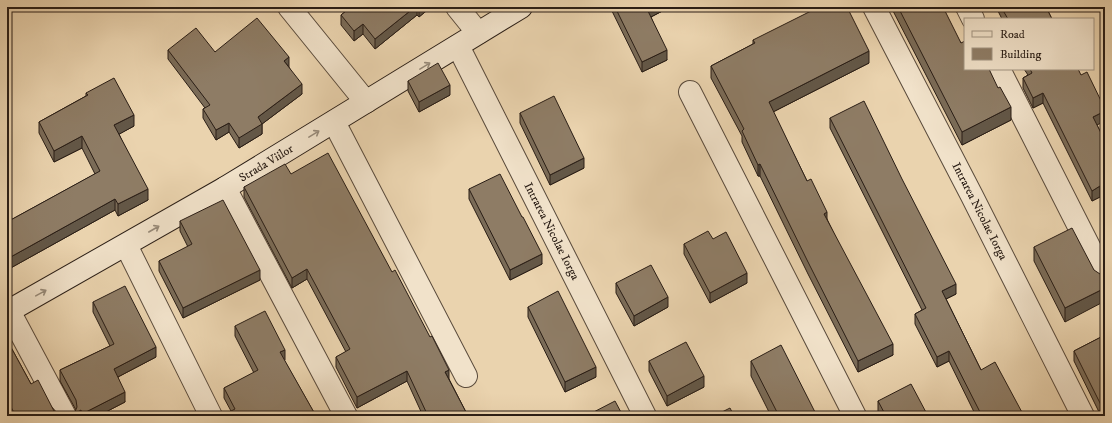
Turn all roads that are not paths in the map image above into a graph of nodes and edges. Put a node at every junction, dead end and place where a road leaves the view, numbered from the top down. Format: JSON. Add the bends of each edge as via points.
{"nodes":[{"id":1,"x":289,"y":7,"type":"edge"},
{"id":2,"x":457,"y":7,"type":"edge"},
{"id":3,"x":874,"y":7,"type":"edge"},
{"id":4,"x":967,"y":7,"type":"edge"},
{"id":5,"x":518,"y":8,"type":"edge"},
{"id":6,"x":972,"y":18,"type":"edge"},
{"id":7,"x":478,"y":33,"type":"junction"},
{"id":8,"x":458,"y":46,"type":"junction"},
{"id":9,"x":1000,"y":70,"type":"edge"},
{"id":10,"x":690,"y":92,"type":"dead end"},
{"id":11,"x":366,"y":102,"type":"junction"},
{"id":12,"x":334,"y":122,"type":"junction"},
{"id":13,"x":225,"y":188,"type":"junction"},
{"id":14,"x":126,"y":245,"type":"junction"},
{"id":15,"x":1105,"y":278,"type":"edge"},
{"id":16,"x":8,"y":311,"type":"edge"},
{"id":17,"x":466,"y":376,"type":"dead end"},
{"id":18,"x":65,"y":416,"type":"edge"},
{"id":19,"x":211,"y":416,"type":"edge"},
{"id":20,"x":346,"y":416,"type":"edge"},
{"id":21,"x":645,"y":416,"type":"edge"},
{"id":22,"x":855,"y":416,"type":"edge"},
{"id":23,"x":1083,"y":416,"type":"edge"}],
"edges":[{"from":1,"to":11,"type":"street"},
{"from":2,"to":7,"type":"street"},
{"from":3,"to":23,"type":"street","name":"Intrarea Nicolae Iorga"},
{"from":4,"to":6,"type":"street"},
{"from":5,"to":7,"type":"street","name":"Strada Viilor"},
{"from":7,"to":8,"type":"street","name":"Strada Viilor"},
{"from":11,"to":8,"type":"street","name":"Strada Viilor","one_way":true},
{"from":8,"to":21,"type":"street","name":"Intrarea Nicolae Iorga"},
{"from":9,"to":15,"type":"street"},
{"from":10,"to":22,"type":"street"},
{"from":11,"to":12,"type":"street","name":"Strada Viilor"},
{"from":13,"to":12,"type":"street","name":"Strada Viilor","one_way":true},
{"from":12,"to":17,"type":"street"},
{"from":14,"to":13,"type":"street","name":"Strada Viilor","one_way":true},
{"from":13,"to":20,"type":"street"},
{"from":16,"to":14,"type":"street","name":"Strada Viilor","one_way":true},
{"from":14,"to":19,"type":"street"},
{"from":16,"to":18,"type":"street"}]}
